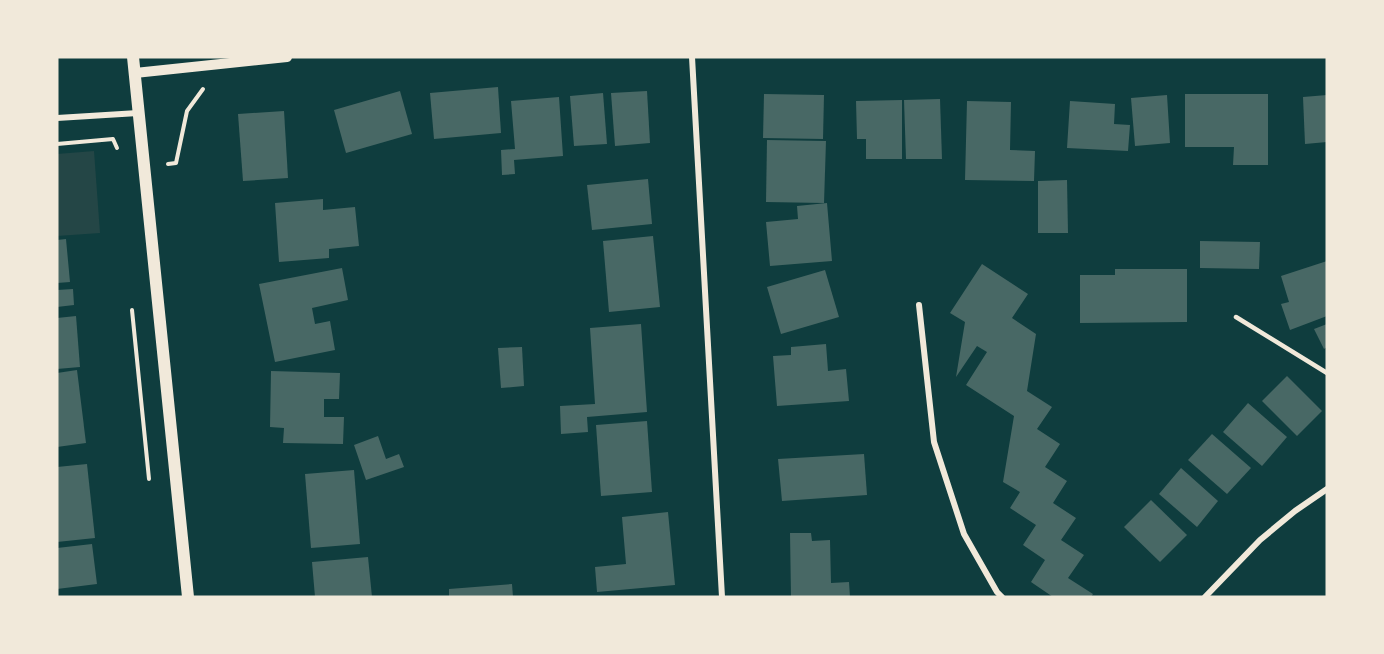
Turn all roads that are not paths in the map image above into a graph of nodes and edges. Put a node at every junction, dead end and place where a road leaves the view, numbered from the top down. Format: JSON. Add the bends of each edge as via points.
{"nodes":[{"id":1,"x":133,"y":57,"type":"edge"},
{"id":2,"x":287,"y":57,"type":"edge"},
{"id":3,"x":692,"y":57,"type":"edge"},
{"id":4,"x":135,"y":73,"type":"junction"},
{"id":5,"x":139,"y":113,"type":"junction"},
{"id":6,"x":57,"y":118,"type":"edge"},
{"id":7,"x":919,"y":304,"type":"dead end"},
{"id":8,"x":1236,"y":317,"type":"dead end"},
{"id":9,"x":1327,"y":374,"type":"edge"},
{"id":10,"x":1327,"y":489,"type":"edge"},
{"id":11,"x":188,"y":597,"type":"edge"},
{"id":12,"x":722,"y":597,"type":"edge"},
{"id":13,"x":1002,"y":597,"type":"edge"},
{"id":14,"x":1205,"y":597,"type":"edge"}],
"edges":[{"from":1,"to":4,"type":"main road"},
{"from":2,"to":4,"type":"street"},
{"from":3,"to":12,"type":"street"},
{"from":4,"to":5,"type":"main road"},
{"from":5,"to":6,"type":"street"},
{"from":5,"to":11,"type":"main road"},
{"from":7,"to":13,"type":"street","via":[[933,442],[964,534]]},
{"from":8,"to":9,"type":"lane"},
{"from":10,"to":14,"type":"street","via":[[1260,540]]}]}
